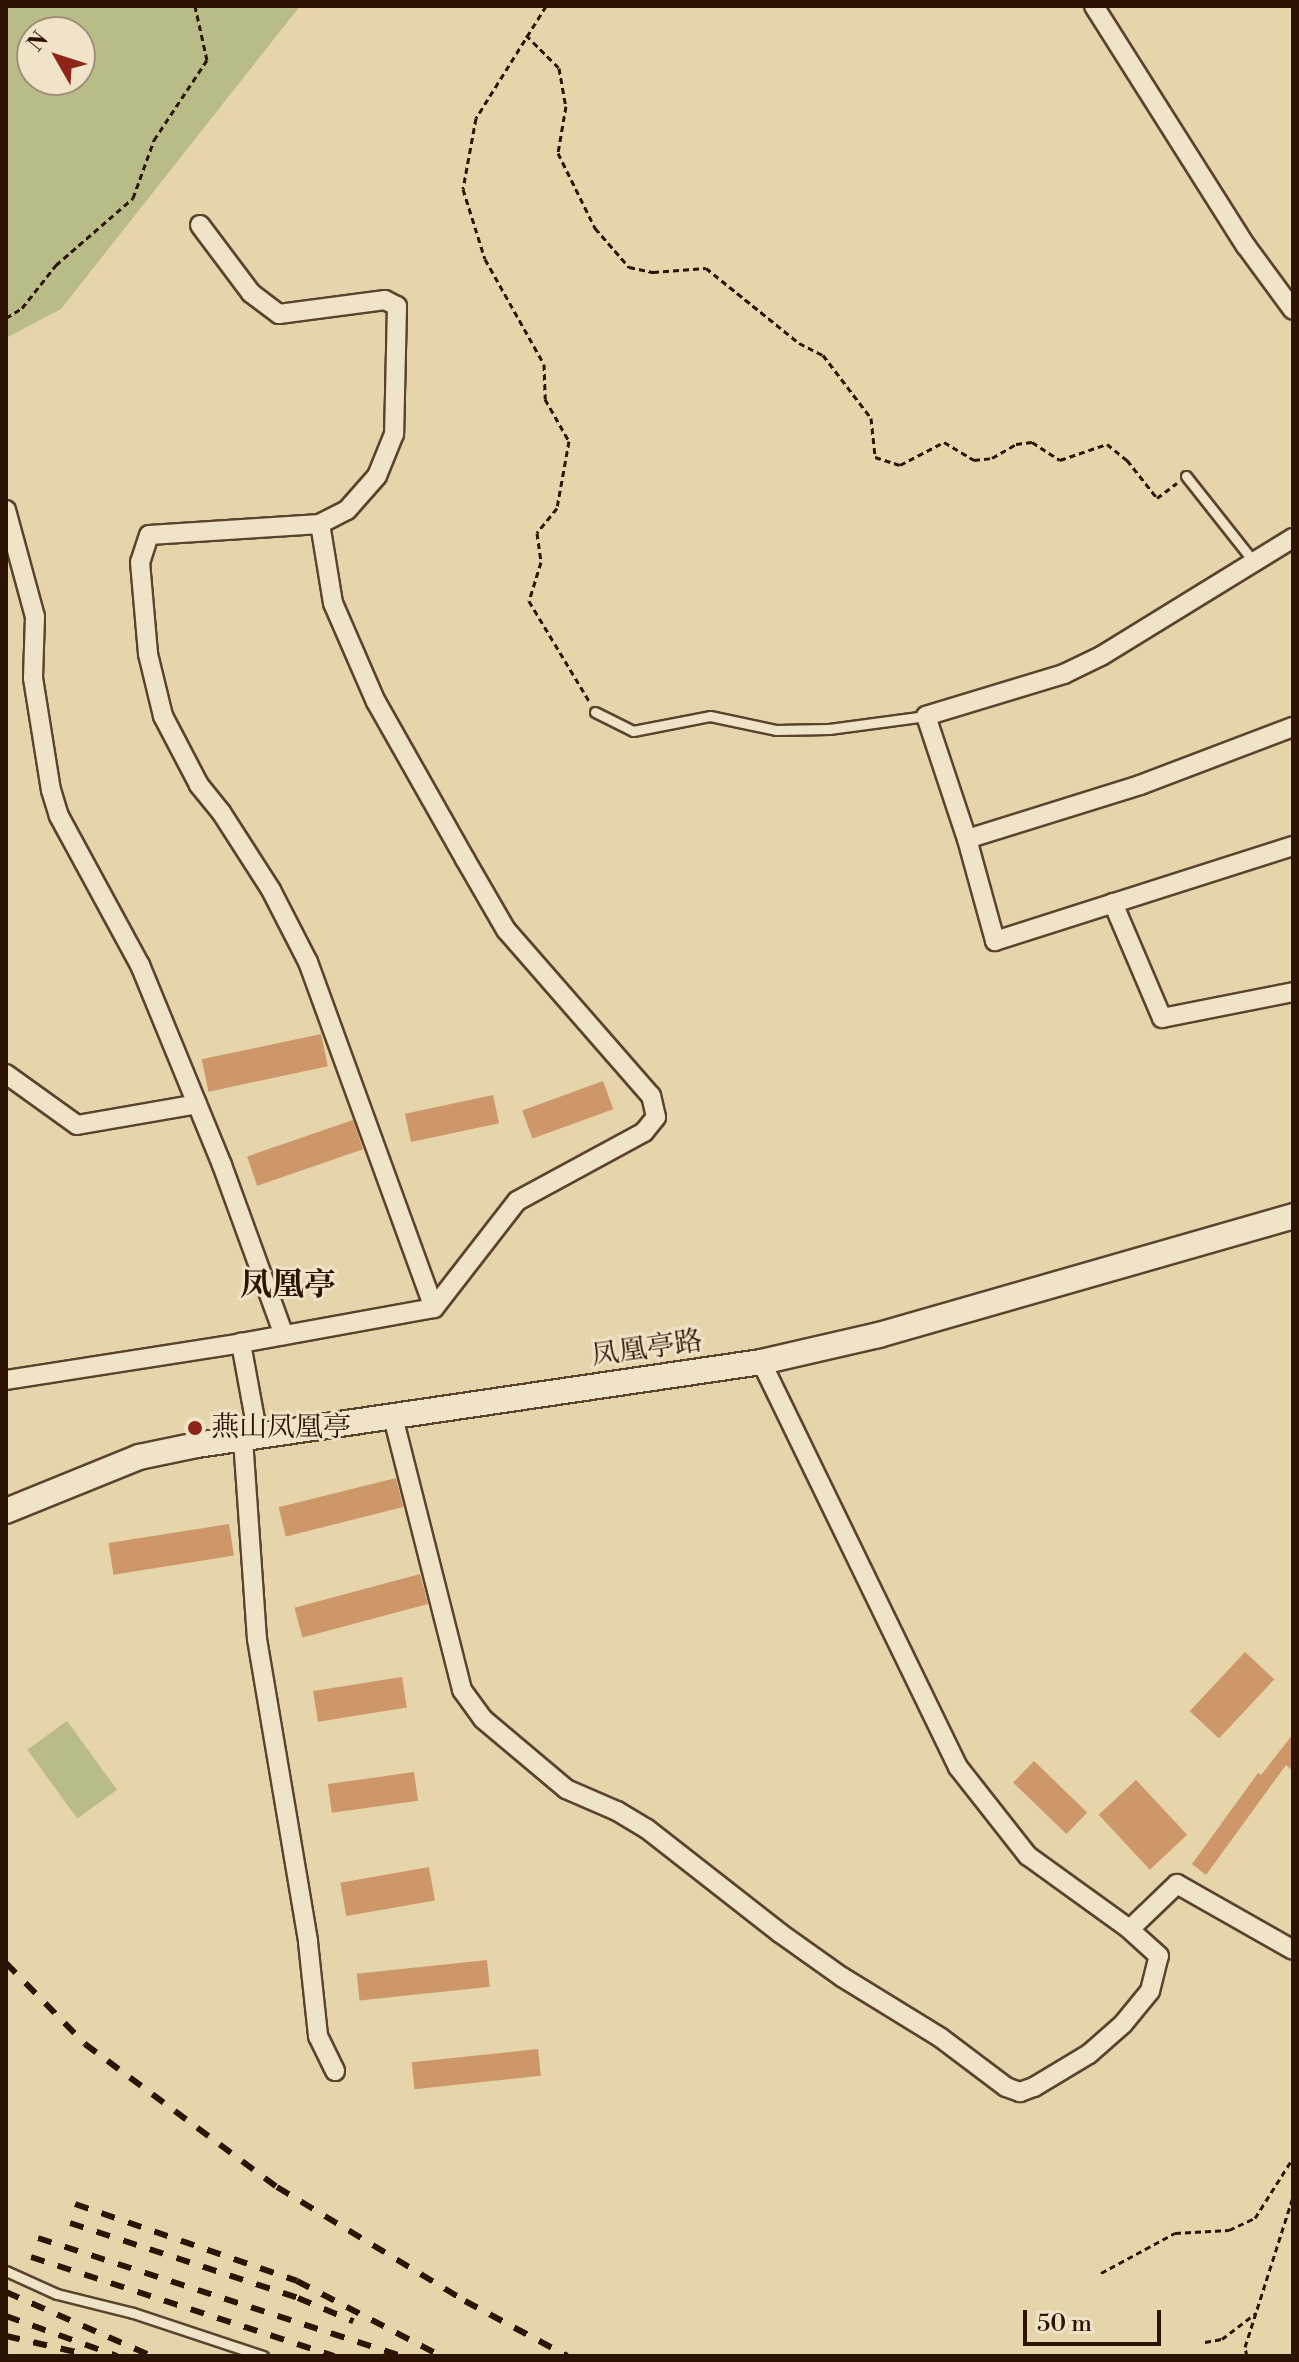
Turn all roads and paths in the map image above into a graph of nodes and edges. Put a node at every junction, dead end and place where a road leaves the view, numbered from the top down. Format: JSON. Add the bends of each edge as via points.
{"nodes":[{"id":1,"x":195,"y":6,"type":"edge"},
{"id":2,"x":546,"y":6,"type":"edge"},
{"id":3,"x":1094,"y":6,"type":"edge"},
{"id":4,"x":526,"y":35,"type":"junction"},
{"id":5,"x":200,"y":225,"type":"dead end"},
{"id":6,"x":1293,"y":310,"type":"edge"},
{"id":7,"x":6,"y":318,"type":"edge"},
{"id":8,"x":1186,"y":476,"type":"joint"},
{"id":9,"x":6,"y":510,"type":"edge"},
{"id":10,"x":320,"y":524,"type":"junction"},
{"id":11,"x":1293,"y":538,"type":"edge"},
{"id":12,"x":1254,"y":562,"type":"junction"},
{"id":13,"x":595,"y":712,"type":"joint"},
{"id":14,"x":926,"y":716,"type":"junction"},
{"id":15,"x":1293,"y":727,"type":"edge"},
{"id":16,"x":967,"y":839,"type":"junction"},
{"id":17,"x":1293,"y":846,"type":"edge"},
{"id":18,"x":1113,"y":903,"type":"junction"},
{"id":19,"x":1293,"y":992,"type":"edge"},
{"id":20,"x":6,"y":1074,"type":"edge"},
{"id":21,"x":197,"y":1104,"type":"junction"},
{"id":22,"x":1293,"y":1216,"type":"edge"},
{"id":23,"x":434,"y":1308,"type":"junction"},
{"id":24,"x":284,"y":1335,"type":"junction"},
{"id":25,"x":241,"y":1343,"type":"junction"},
{"id":26,"x":761,"y":1362,"type":"junction"},
{"id":27,"x":6,"y":1380,"type":"edge"},
{"id":28,"x":393,"y":1417,"type":"junction"},
{"id":29,"x":251,"y":1438,"type":"junction"},
{"id":30,"x":6,"y":1511,"type":"edge"},
{"id":31,"x":1130,"y":1929,"type":"junction"},
{"id":32,"x":1293,"y":1950,"type":"edge"},
{"id":33,"x":335,"y":2071,"type":"dead end"},
{"id":34,"x":1293,"y":2158,"type":"edge"},
{"id":35,"x":1293,"y":2197,"type":"edge"},
{"id":36,"x":6,"y":2271,"type":"edge"},
{"id":37,"x":1101,"y":2273,"type":"dead end"},
{"id":38,"x":1256,"y":2313,"type":"junction"},
{"id":39,"x":1205,"y":2342,"type":"dead end"},
{"id":40,"x":263,"y":2356,"type":"edge"},
{"id":41,"x":1247,"y":2356,"type":"edge"}],
"edges":[{"from":1,"to":7,"type":"path","via":[[207,60],[154,140],[133,198],[56,265],[22,308]]},
{"from":2,"to":4,"type":"path"},
{"from":3,"to":6,"type":"street","via":[[1246,246]]},
{"from":4,"to":8,"type":"path","via":[[559,68],[566,106],[558,153],[595,228],[629,267],[653,272],[706,268],[799,343],[823,355],[871,418],[875,457],[900,465],[944,442],[974,460],[1032,442],[1060,460],[1107,444],[1157,498]]},
{"from":4,"to":13,"type":"path","via":[[476,118],[463,189],[485,259],[544,364],[545,399],[569,441],[557,508],[537,533],[541,562],[529,601]]},
{"from":5,"to":10,"type":"street","via":[[251,293],[279,314],[385,300],[397,306],[389,455],[347,510]]},
{"from":8,"to":12,"type":"lane"},
{"from":9,"to":21,"type":"street","via":[[35,617],[33,678],[59,816],[140,965]]},
{"from":10,"to":23,"type":"street","via":[[333,603],[376,702],[457,846],[506,930],[651,1096],[656,1117],[644,1132],[517,1201]]},
{"from":10,"to":23,"type":"street","via":[[149,535],[140,562],[148,654],[163,716],[199,785],[271,890],[308,962]]},
{"from":11,"to":12,"type":"street"},
{"from":12,"to":14,"type":"street","via":[[1064,674]]},
{"from":13,"to":14,"type":"lane","via":[[633,731],[710,716],[776,730]]},
{"from":14,"to":16,"type":"street"},
{"from":15,"to":16,"type":"street","via":[[1140,785]]},
{"from":16,"to":18,"type":"street","via":[[995,941]]},
{"from":17,"to":18,"type":"street"},
{"from":18,"to":19,"type":"street","via":[[1162,1018]]},
{"from":20,"to":21,"type":"street","via":[[77,1125]]},
{"from":21,"to":24,"type":"street"},
{"from":22,"to":26,"type":"street","name":"凤凰亭路","via":[[879,1335]]},
{"from":23,"to":24,"type":"street"},
{"from":24,"to":25,"type":"street"},
{"from":25,"to":27,"type":"street"},
{"from":25,"to":29,"type":"street"},
{"from":26,"to":28,"type":"street","name":"凤凰亭路"},
{"from":26,"to":31,"type":"street","via":[[958,1767],[1028,1856]]},
{"from":28,"to":29,"type":"street","name":"凤凰亭路"},
{"from":28,"to":31,"type":"street","via":[[462,1690],[516,1751],[566,1789],[647,1829],[842,1977],[1020,2092],[1089,2054],[1150,1991],[1159,1956]]},
{"from":29,"to":30,"type":"street","name":"凤凰亭路","via":[[139,1457]]},
{"from":29,"to":33,"type":"street","via":[[257,1639],[308,1942],[318,2036]]},
{"from":31,"to":32,"type":"street","via":[[1177,1884]]},
{"from":34,"to":37,"type":"path","via":[[1255,2218],[1229,2230],[1175,2233]]},
{"from":35,"to":38,"type":"path"},
{"from":36,"to":40,"type":"lane","via":[[57,2294]]},
{"from":38,"to":39,"type":"path","via":[[1222,2339]]},
{"from":38,"to":41,"type":"path"}]}
